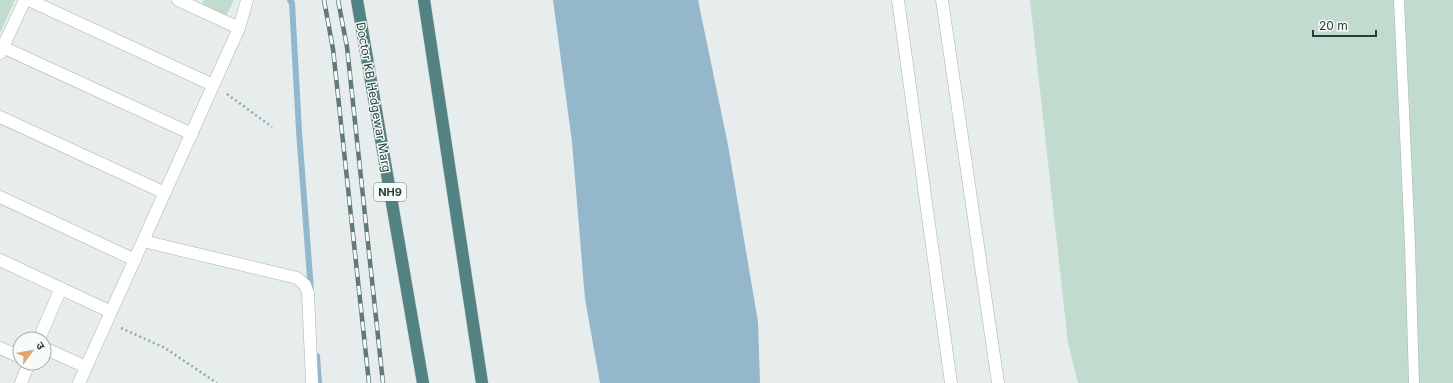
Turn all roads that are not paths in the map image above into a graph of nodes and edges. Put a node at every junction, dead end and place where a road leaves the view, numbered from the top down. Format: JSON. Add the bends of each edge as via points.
{"nodes":[{"id":1,"x":25,"y":0,"type":"edge"},
{"id":2,"x":29,"y":0,"type":"edge"},
{"id":3,"x":178,"y":0,"type":"edge"},
{"id":4,"x":247,"y":0,"type":"edge"},
{"id":5,"x":357,"y":0,"type":"edge"},
{"id":6,"x":424,"y":0,"type":"edge"},
{"id":7,"x":898,"y":0,"type":"edge"},
{"id":8,"x":942,"y":0,"type":"edge"},
{"id":9,"x":1399,"y":0,"type":"edge"},
{"id":10,"x":239,"y":28,"type":"junction"},
{"id":11,"x":1,"y":49,"type":"edge"},
{"id":12,"x":213,"y":85,"type":"junction"},
{"id":13,"x":0,"y":117,"type":"edge"},
{"id":14,"x":192,"y":134,"type":"junction"},
{"id":15,"x":165,"y":193,"type":"junction"},
{"id":16,"x":0,"y":197,"type":"edge"},
{"id":17,"x":143,"y":241,"type":"junction"},
{"id":18,"x":0,"y":260,"type":"edge"},
{"id":19,"x":135,"y":260,"type":"junction"},
{"id":20,"x":61,"y":288,"type":"junction"},
{"id":21,"x":109,"y":317,"type":"junction"},
{"id":22,"x":42,"y":331,"type":"edge"},
{"id":23,"x":0,"y":348,"type":"edge"},
{"id":24,"x":52,"y":352,"type":"edge"},
{"id":25,"x":12,"y":353,"type":"edge"},
{"id":26,"x":86,"y":367,"type":"junction"},
{"id":27,"x":26,"y":371,"type":"edge"},
{"id":28,"x":21,"y":383,"type":"edge"},
{"id":29,"x":79,"y":383,"type":"edge"},
{"id":30,"x":312,"y":383,"type":"edge"},
{"id":31,"x":423,"y":383,"type":"edge"},
{"id":32,"x":482,"y":383,"type":"edge"},
{"id":33,"x":951,"y":383,"type":"edge"},
{"id":34,"x":998,"y":383,"type":"edge"},
{"id":35,"x":1414,"y":383,"type":"edge"}],
"edges":[{"from":1,"to":11,"type":"street"},
{"from":2,"to":12,"type":"street"},
{"from":3,"to":10,"type":"street"},
{"from":4,"to":10,"type":"street"},
{"from":5,"to":31,"type":"highway","name":"Doctor KB Hedgewar Marg","number":"NH9"},
{"from":6,"to":32,"type":"highway"},
{"from":7,"to":33,"type":"street"},
{"from":8,"to":34,"type":"street"},
{"from":9,"to":35,"type":"lane"},
{"from":10,"to":12,"type":"street"},
{"from":11,"to":14,"type":"street"},
{"from":12,"to":14,"type":"street"},
{"from":13,"to":15,"type":"street"},
{"from":14,"to":15,"type":"street"},
{"from":15,"to":17,"type":"street"},
{"from":16,"to":19,"type":"street"},
{"from":17,"to":19,"type":"street"},
{"from":17,"to":30,"type":"street","via":[[297,278],[308,293]]},
{"from":18,"to":20,"type":"street"},
{"from":19,"to":21,"type":"street"},
{"from":20,"to":21,"type":"street"},
{"from":20,"to":22,"type":"street"},
{"from":21,"to":26,"type":"street"},
{"from":23,"to":25,"type":"street"},
{"from":24,"to":26,"type":"street"},
{"from":26,"to":29,"type":"street"},
{"from":27,"to":28,"type":"street"}]}
